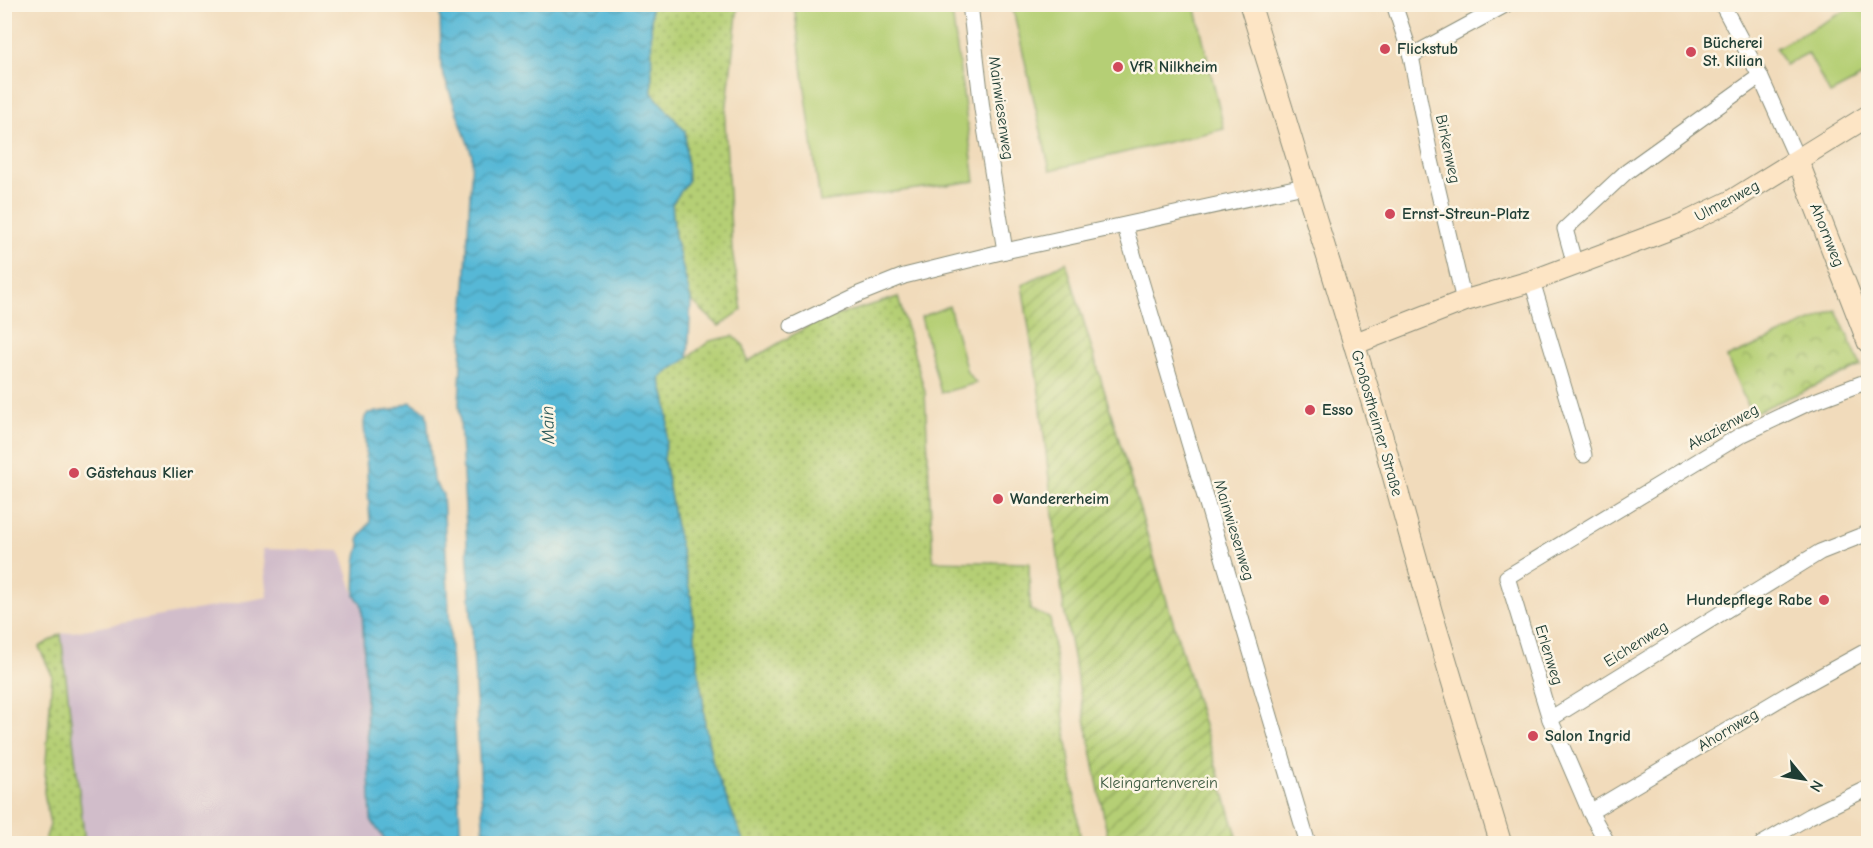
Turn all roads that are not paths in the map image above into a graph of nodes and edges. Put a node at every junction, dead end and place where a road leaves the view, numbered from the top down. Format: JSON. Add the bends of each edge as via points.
{"nodes":[{"id":1,"x":970,"y":4,"type":"edge"},
{"id":2,"x":1250,"y":4,"type":"edge"},
{"id":3,"x":1394,"y":4,"type":"edge"},
{"id":4,"x":1507,"y":4,"type":"edge"},
{"id":5,"x":1722,"y":4,"type":"edge"},
{"id":6,"x":1411,"y":56,"type":"junction"},
{"id":7,"x":1760,"y":76,"type":"junction"},
{"id":8,"x":1869,"y":116,"type":"edge"},
{"id":9,"x":1798,"y":161,"type":"junction"},
{"id":10,"x":1304,"y":186,"type":"junction"},
{"id":11,"x":1125,"y":227,"type":"junction"},
{"id":12,"x":1005,"y":251,"type":"junction"},
{"id":13,"x":1575,"y":265,"type":"junction"},
{"id":14,"x":1532,"y":281,"type":"junction"},
{"id":15,"x":1464,"y":301,"type":"junction"},
{"id":16,"x":792,"y":326,"type":"dead end"},
{"id":17,"x":1869,"y":342,"type":"edge"},
{"id":18,"x":1354,"y":344,"type":"junction"},
{"id":19,"x":1869,"y":381,"type":"edge"},
{"id":20,"x":1584,"y":455,"type":"dead end"},
{"id":21,"x":1603,"y":518,"type":"joint"},
{"id":22,"x":1869,"y":533,"type":"edge"},
{"id":23,"x":1869,"y":650,"type":"edge"},
{"id":24,"x":1550,"y":719,"type":"junction"},
{"id":25,"x":1869,"y":788,"type":"edge"},
{"id":26,"x":1590,"y":812,"type":"junction"},
{"id":27,"x":1308,"y":843,"type":"edge"},
{"id":28,"x":1501,"y":843,"type":"edge"},
{"id":29,"x":1608,"y":843,"type":"edge"},
{"id":30,"x":1762,"y":843,"type":"edge"}],
"edges":[{"from":1,"to":12,"type":"street","name":"Mainwiesenweg"},
{"from":2,"to":10,"type":"main road","name":"Großostheimer Straße"},
{"from":3,"to":6,"type":"street","name":"Birkenweg"},
{"from":4,"to":6,"type":"street"},
{"from":5,"to":7,"type":"street"},
{"from":6,"to":15,"type":"street","name":"Birkenweg"},
{"from":7,"to":9,"type":"street"},
{"from":7,"to":13,"type":"street","via":[[1625,173],[1565,229]]},
{"from":8,"to":9,"type":"main road","name":"Ulmenweg"},
{"from":9,"to":13,"type":"main road","name":"Ulmenweg","via":[[1681,225]]},
{"from":9,"to":17,"type":"main road","name":"Ahornweg"},
{"from":10,"to":11,"type":"street"},
{"from":10,"to":18,"type":"main road","name":"Großostheimer Straße"},
{"from":11,"to":12,"type":"street"},
{"from":11,"to":27,"type":"street","name":"Mainwiesenweg"},
{"from":12,"to":16,"type":"street","via":[[904,276]]},
{"from":13,"to":14,"type":"main road","name":"Ulmenweg"},
{"from":14,"to":15,"type":"main road","name":"Ulmenweg"},
{"from":14,"to":20,"type":"street"},
{"from":15,"to":18,"type":"main road","name":"Ulmenweg"},
{"from":18,"to":28,"type":"main road","name":"Großostheimer Straße"},
{"from":19,"to":21,"type":"street","name":"Akazienweg","via":[[1804,405],[1741,435]]},
{"from":21,"to":24,"type":"street","name":"Erlenweg","via":[[1507,577]]},
{"from":22,"to":24,"type":"street","name":"Eichenweg","via":[[1820,552]]},
{"from":23,"to":26,"type":"street","name":"Ahornweg"},
{"from":24,"to":26,"type":"street","name":"Erlenweg"},
{"from":25,"to":30,"type":"street"},
{"from":26,"to":29,"type":"street","name":"Erlenweg"}]}
